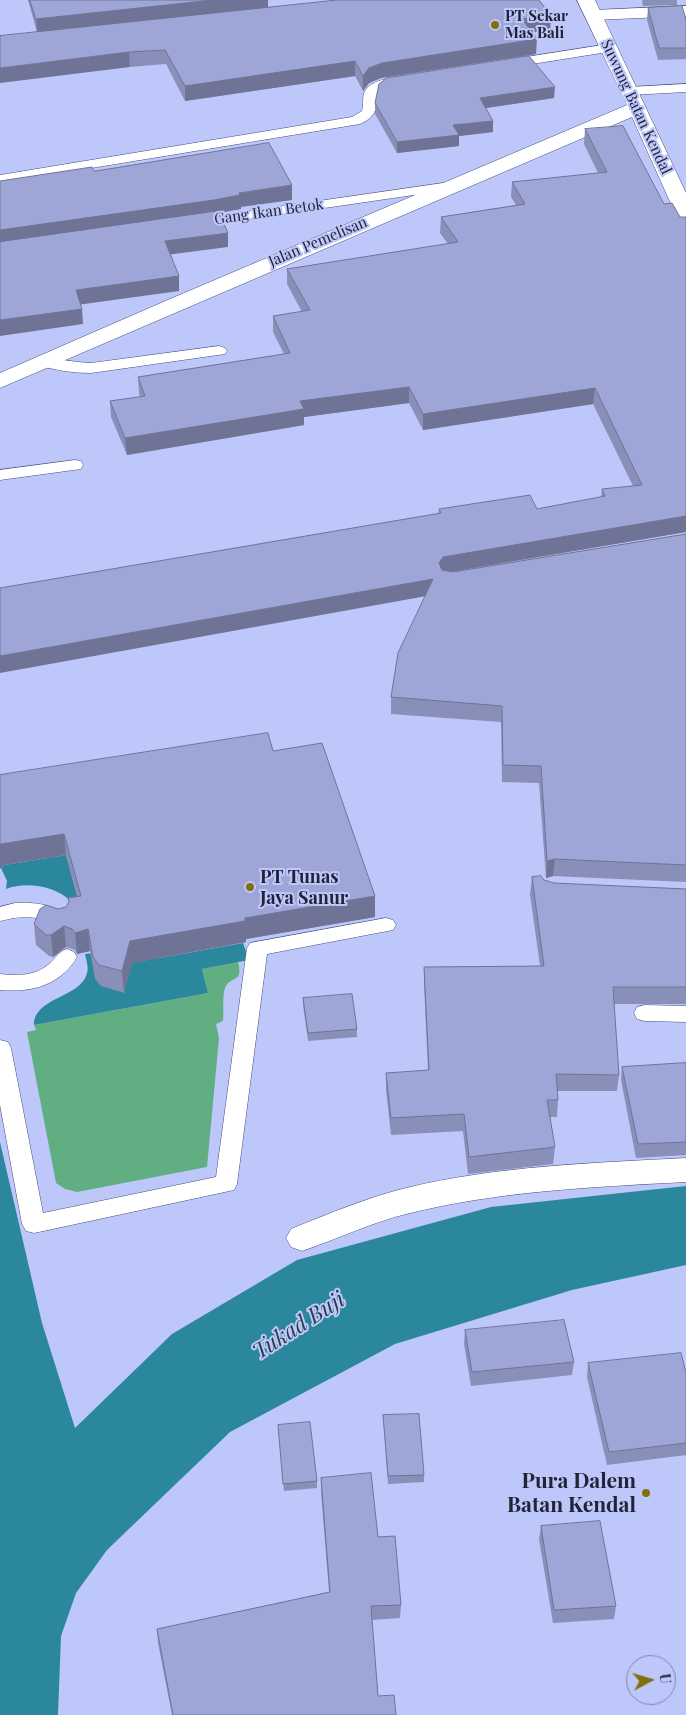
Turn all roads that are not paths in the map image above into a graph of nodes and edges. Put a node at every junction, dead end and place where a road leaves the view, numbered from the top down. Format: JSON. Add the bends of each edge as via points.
{"nodes":[{"id":1,"x":590,"y":7,"type":"edge"},
{"id":2,"x":686,"y":11,"type":"edge"},
{"id":3,"x":609,"y":48,"type":"junction"},
{"id":4,"x":489,"y":67,"type":"edge"},
{"id":5,"x":421,"y":78,"type":"edge"},
{"id":6,"x":686,"y":88,"type":"edge"},
{"id":7,"x":634,"y":99,"type":"junction"},
{"id":8,"x":0,"y":179,"type":"edge"},
{"id":9,"x":450,"y":186,"type":"junction"},
{"id":10,"x":686,"y":215,"type":"edge"},
{"id":11,"x":176,"y":225,"type":"edge"},
{"id":12,"x":219,"y":351,"type":"dead end"},
{"id":13,"x":43,"y":362,"type":"junction"},
{"id":14,"x":0,"y":382,"type":"edge"},
{"id":15,"x":75,"y":466,"type":"dead end"},
{"id":16,"x":0,"y":475,"type":"edge"},
{"id":17,"x":0,"y":914,"type":"edge"},
{"id":18,"x":60,"y":922,"type":"edge"},
{"id":19,"x":386,"y":925,"type":"dead end"},
{"id":20,"x":67,"y":957,"type":"edge"},
{"id":21,"x":0,"y":982,"type":"edge"},
{"id":22,"x":645,"y":1013,"type":"dead end"},
{"id":23,"x":686,"y":1014,"type":"edge"},
{"id":24,"x":0,"y":1048,"type":"edge"},
{"id":25,"x":686,"y":1170,"type":"edge"},
{"id":26,"x":302,"y":1238,"type":"dead end"}],
"edges":[{"from":1,"to":2,"type":"street"},
{"from":1,"to":3,"type":"street","name":"Suwung Batan Kendal"},
{"from":3,"to":4,"type":"lane"},
{"from":3,"to":7,"type":"street","name":"Suwung Batan Kendal"},
{"from":5,"to":8,"type":"lane","via":[[374,88],[370,93],[371,110],[367,117],[355,121]]},
{"from":6,"to":7,"type":"lane"},
{"from":7,"to":9,"type":"street","name":"Jalan Pemelisan"},
{"from":7,"to":10,"type":"street","name":"Suwung Batan Kendal"},
{"from":9,"to":11,"type":"lane","name":"Gang Ikan Betok"},
{"from":9,"to":13,"type":"street","name":"Jalan Pemelisan"},
{"from":12,"to":13,"type":"lane","via":[[91,368]]},
{"from":13,"to":14,"type":"street","name":"Jalan Pemelisan"},
{"from":15,"to":16,"type":"lane"},
{"from":17,"to":18,"type":"lane","via":[[27,910],[43,912]]},
{"from":19,"to":24,"type":"lane","via":[[257,948],[226,1184],[34,1224]]},
{"from":20,"to":21,"type":"lane","via":[[50,974],[34,981]]},
{"from":22,"to":23,"type":"lane"},
{"from":25,"to":26,"type":"street","via":[[573,1176],[471,1188],[366,1213]]}]}
